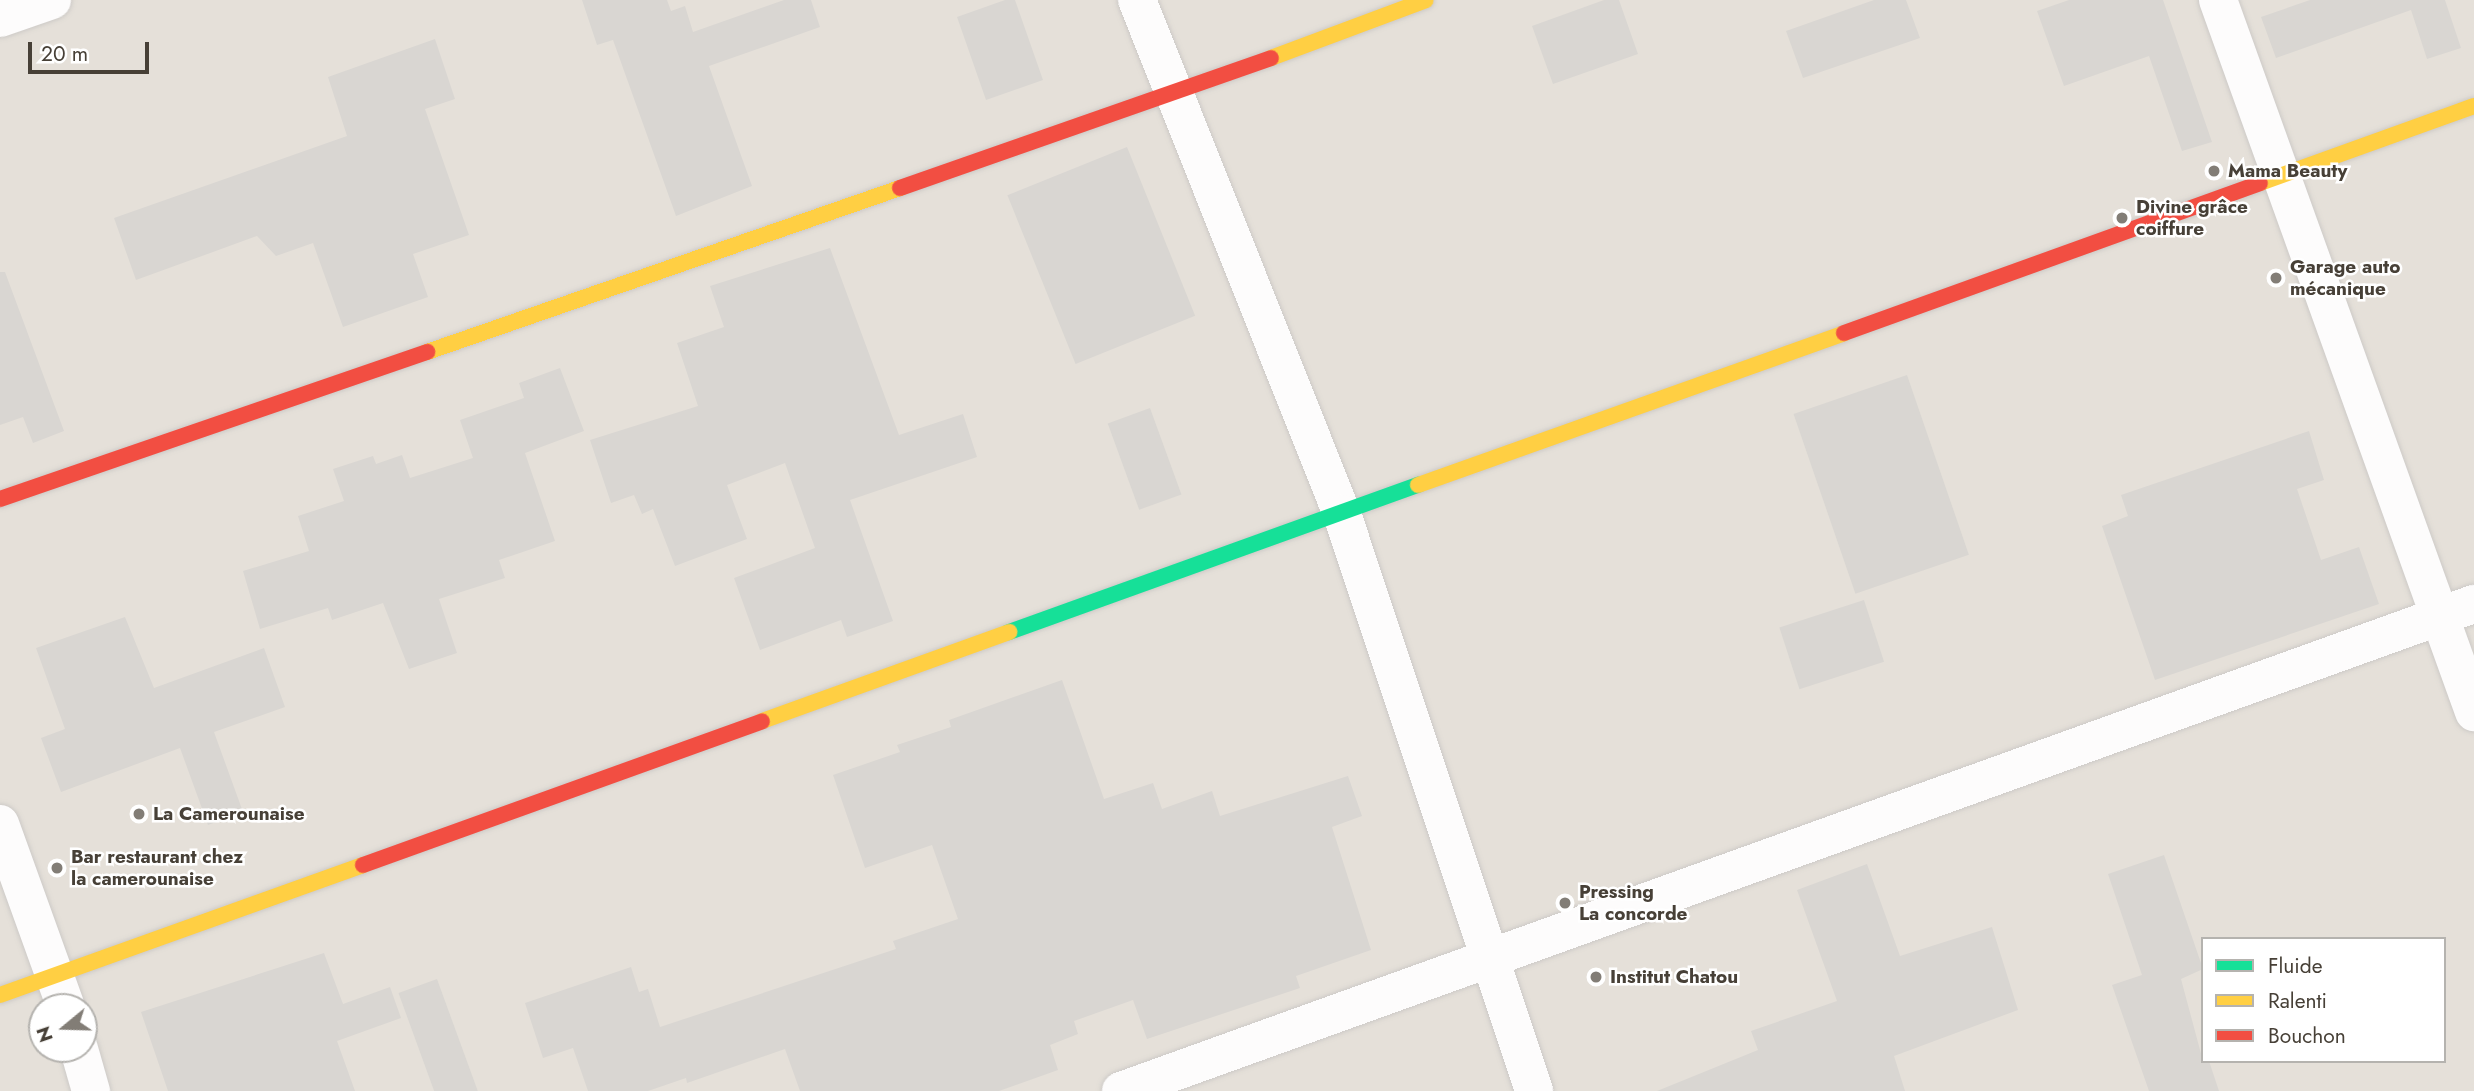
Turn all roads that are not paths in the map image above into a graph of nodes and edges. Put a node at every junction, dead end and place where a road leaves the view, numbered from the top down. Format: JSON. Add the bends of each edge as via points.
{"nodes":[{"id":1,"x":52,"y":0,"type":"edge"},
{"id":2,"x":1137,"y":0,"type":"edge"},
{"id":3,"x":1426,"y":0,"type":"edge"},
{"id":4,"x":2218,"y":0,"type":"edge"},
{"id":5,"x":0,"y":18,"type":"edge"},
{"id":6,"x":1170,"y":95,"type":"junction"},
{"id":7,"x":2474,"y":106,"type":"edge"},
{"id":8,"x":2281,"y":175,"type":"junction"},
{"id":9,"x":0,"y":499,"type":"edge"},
{"id":10,"x":1342,"y":513,"type":"junction"},
{"id":11,"x":2457,"y":610,"type":"edge"},
{"id":12,"x":2474,"y":712,"type":"edge"},
{"id":13,"x":0,"y":824,"type":"edge"},
{"id":14,"x":1485,"y":960,"type":"junction"},
{"id":15,"x":61,"y":991,"type":"edge"},
{"id":16,"x":0,"y":995,"type":"edge"},
{"id":17,"x":83,"y":1063,"type":"edge"},
{"id":18,"x":91,"y":1091,"type":"edge"},
{"id":19,"x":1121,"y":1091,"type":"edge"},
{"id":20,"x":1534,"y":1091,"type":"edge"}],
"edges":[{"from":1,"to":5,"type":"street"},
{"from":2,"to":6,"type":"street"},
{"from":3,"to":6,"type":"street"},
{"from":4,"to":8,"type":"street"},
{"from":6,"to":9,"type":"street"},
{"from":6,"to":10,"type":"street"},
{"from":7,"to":8,"type":"street"},
{"from":8,"to":10,"type":"street"},
{"from":8,"to":11,"type":"street"},
{"from":10,"to":14,"type":"street"},
{"from":10,"to":15,"type":"street"},
{"from":11,"to":12,"type":"street"},
{"from":11,"to":14,"type":"street"},
{"from":13,"to":15,"type":"street"},
{"from":14,"to":19,"type":"street"},
{"from":14,"to":20,"type":"street"},
{"from":15,"to":16,"type":"street"},
{"from":17,"to":18,"type":"street"}]}
